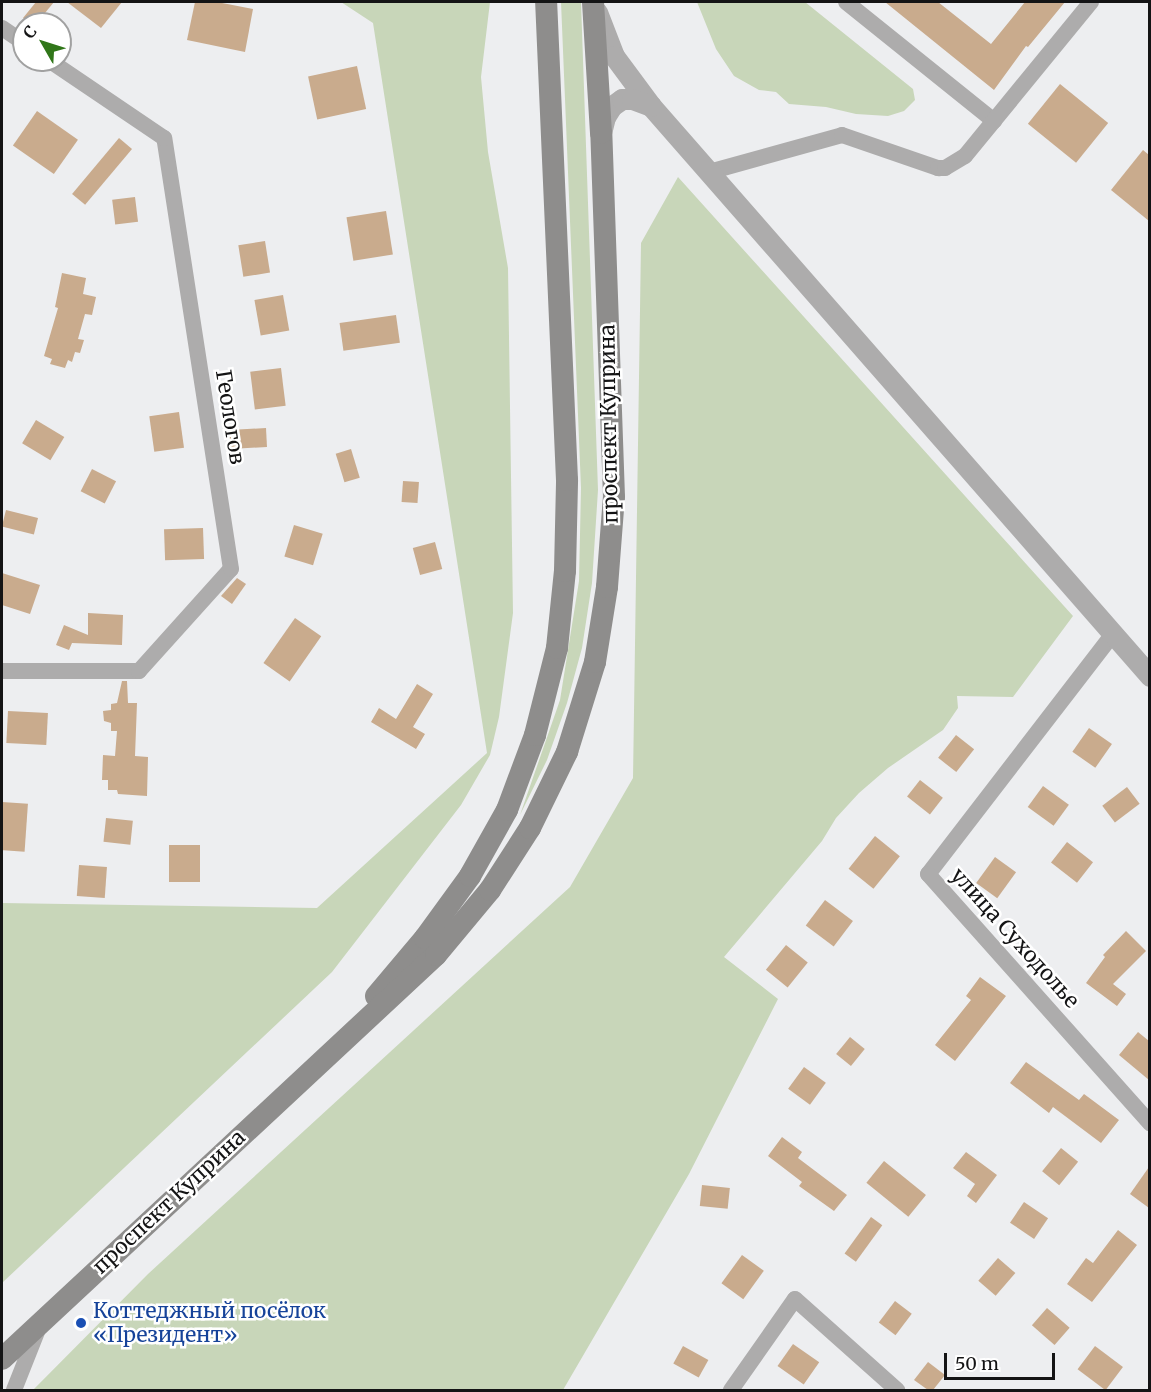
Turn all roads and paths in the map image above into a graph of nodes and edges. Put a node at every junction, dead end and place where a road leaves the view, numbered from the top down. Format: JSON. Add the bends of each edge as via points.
{"nodes":[{"id":1,"x":546,"y":2,"type":"edge"},
{"id":2,"x":594,"y":2,"type":"edge"},
{"id":3,"x":846,"y":2,"type":"edge"},
{"id":4,"x":1091,"y":2,"type":"edge"},
{"id":5,"x":67,"y":72,"type":"edge"},
{"id":6,"x":651,"y":106,"type":"junction"},
{"id":7,"x":994,"y":121,"type":"junction"},
{"id":8,"x":601,"y":133,"type":"junction"},
{"id":9,"x":709,"y":172,"type":"junction"},
{"id":10,"x":1113,"y":633,"type":"junction"},
{"id":11,"x":2,"y":671,"type":"edge"},
{"id":12,"x":1149,"y":676,"type":"edge"},
{"id":13,"x":337,"y":1045,"type":"junction"},
{"id":14,"x":1149,"y":1123,"type":"edge"},
{"id":15,"x":41,"y":1322,"type":"junction"},
{"id":16,"x":2,"y":1359,"type":"edge"},
{"id":17,"x":14,"y":1390,"type":"edge"},
{"id":18,"x":730,"y":1390,"type":"edge"},
{"id":19,"x":897,"y":1390,"type":"edge"}],
"edges":[{"from":1,"to":13,"type":"main road","name":"проспект Куприна","via":[[567,480],[566,571],[557,648],[536,735],[507,810],[481,857],[425,938]]},
{"from":2,"to":6,"type":"street","via":[[614,56]]},
{"from":2,"to":8,"type":"main road","name":"проспект Куприна"},
{"from":3,"to":7,"type":"street"},
{"from":4,"to":7,"type":"street"},
{"from":5,"to":11,"type":"street","name":"Геологов","via":[[164,138],[231,569],[139,671]]},
{"from":6,"to":8,"type":"street","via":[[622,99],[605,117]]},
{"from":6,"to":9,"type":"street"},
{"from":7,"to":9,"type":"street","via":[[965,156],[945,168],[842,135]]},
{"from":8,"to":13,"type":"main road","name":"проспект Куприна","via":[[614,497],[607,587],[595,662],[567,752],[530,828],[490,890],[436,955]]},
{"from":9,"to":10,"type":"street"},
{"from":10,"to":12,"type":"street"},
{"from":10,"to":14,"type":"street","name":"улица Суходолье","via":[[928,874]]},
{"from":13,"to":15,"type":"main road","name":"проспект Куприна"},
{"from":15,"to":16,"type":"main road","name":"проспект Куприна"},
{"from":15,"to":17,"type":"street"},
{"from":18,"to":19,"type":"street","via":[[795,1299]]}]}
